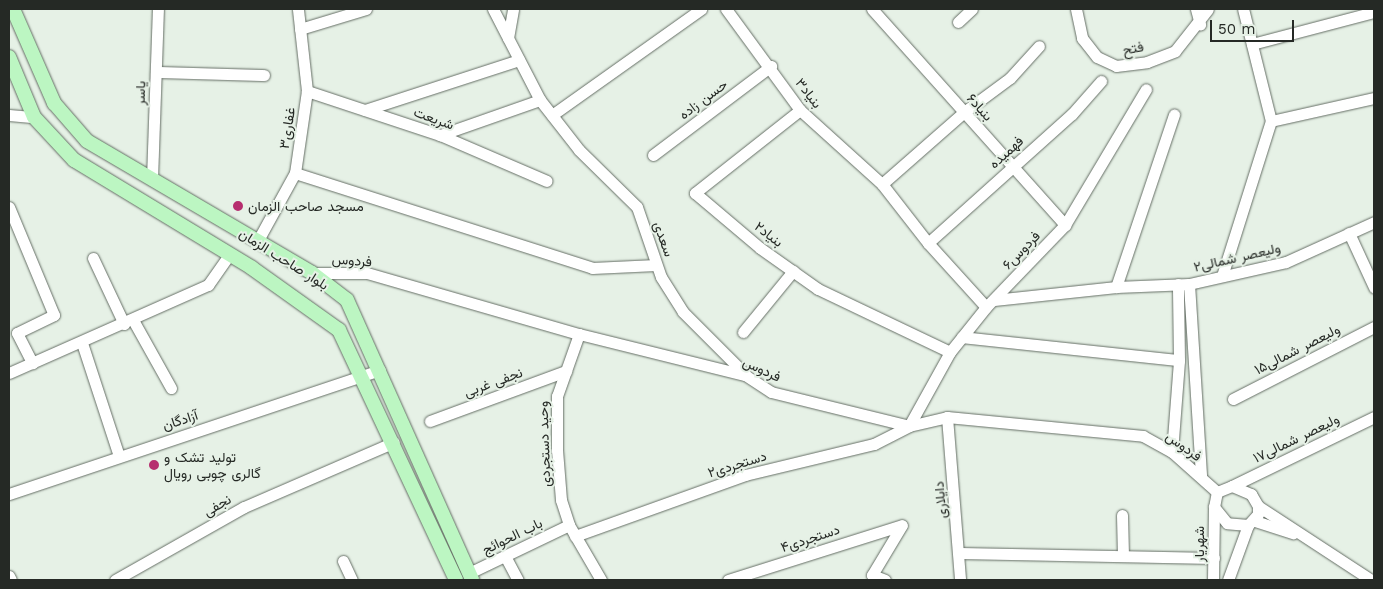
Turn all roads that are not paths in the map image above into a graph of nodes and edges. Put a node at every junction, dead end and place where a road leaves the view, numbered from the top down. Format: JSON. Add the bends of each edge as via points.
{"nodes":[{"id":1,"x":13,"y":9,"type":"edge"},
{"id":2,"x":158,"y":9,"type":"edge"},
{"id":3,"x":298,"y":9,"type":"edge"},
{"id":4,"x":366,"y":9,"type":"edge"},
{"id":5,"x":493,"y":9,"type":"edge"},
{"id":6,"x":513,"y":9,"type":"edge"},
{"id":7,"x":701,"y":9,"type":"edge"},
{"id":8,"x":726,"y":9,"type":"edge"},
{"id":9,"x":872,"y":9,"type":"edge"},
{"id":10,"x":972,"y":9,"type":"edge"},
{"id":11,"x":1076,"y":9,"type":"edge"},
{"id":12,"x":1196,"y":9,"type":"edge"},
{"id":13,"x":1208,"y":9,"type":"edge"},
{"id":14,"x":1242,"y":9,"type":"edge"},
{"id":15,"x":1374,"y":12,"type":"edge"},
{"id":16,"x":958,"y":22,"type":"dead end"},
{"id":17,"x":1200,"y":24,"type":"junction"},
{"id":18,"x":300,"y":29,"type":"junction"},
{"id":19,"x":508,"y":38,"type":"junction"},
{"id":20,"x":1252,"y":44,"type":"junction"},
{"id":21,"x":1039,"y":46,"type":"dead end"},
{"id":22,"x":9,"y":58,"type":"edge"},
{"id":23,"x":519,"y":60,"type":"junction"},
{"id":24,"x":771,"y":66,"type":"junction"},
{"id":25,"x":156,"y":72,"type":"junction"},
{"id":26,"x":264,"y":76,"type":"dead end"},
{"id":27,"x":1101,"y":80,"type":"dead end"},
{"id":28,"x":1146,"y":89,"type":"dead end"},
{"id":29,"x":307,"y":91,"type":"junction"},
{"id":30,"x":1374,"y":98,"type":"edge"},
{"id":31,"x":540,"y":100,"type":"junction"},
{"id":32,"x":365,"y":110,"type":"junction"},
{"id":33,"x":800,"y":110,"type":"junction"},
{"id":34,"x":964,"y":112,"type":"junction"},
{"id":35,"x":9,"y":115,"type":"edge"},
{"id":36,"x":552,"y":115,"type":"junction"},
{"id":37,"x":1174,"y":115,"type":"dead end"},
{"id":38,"x":34,"y":117,"type":"junction"},
{"id":39,"x":1271,"y":121,"type":"junction"},
{"id":40,"x":440,"y":135,"type":"junction"},
{"id":41,"x":653,"y":155,"type":"dead end"},
{"id":42,"x":1012,"y":166,"type":"junction"},
{"id":43,"x":295,"y":173,"type":"junction"},
{"id":44,"x":152,"y":179,"type":"junction"},
{"id":45,"x":547,"y":181,"type":"dead end"},
{"id":46,"x":882,"y":184,"type":"junction"},
{"id":47,"x":9,"y":207,"type":"edge"},
{"id":48,"x":1374,"y":222,"type":"edge"},
{"id":49,"x":1065,"y":225,"type":"junction"},
{"id":50,"x":1349,"y":233,"type":"junction"},
{"id":51,"x":257,"y":242,"type":"junction"},
{"id":52,"x":928,"y":243,"type":"junction"},
{"id":53,"x":230,"y":254,"type":"junction"},
{"id":54,"x":93,"y":258,"type":"dead end"},
{"id":55,"x":656,"y":265,"type":"junction"},
{"id":56,"x":793,"y":271,"type":"junction"},
{"id":57,"x":312,"y":273,"type":"junction"},
{"id":58,"x":1222,"y":276,"type":"junction"},
{"id":59,"x":1178,"y":284,"type":"junction"},
{"id":60,"x":1190,"y":284,"type":"junction"},
{"id":61,"x":1116,"y":287,"type":"junction"},
{"id":62,"x":1374,"y":287,"type":"edge"},
{"id":63,"x":990,"y":303,"type":"junction"},
{"id":64,"x":128,"y":322,"type":"junction"},
{"id":65,"x":1374,"y":327,"type":"edge"},
{"id":66,"x":743,"y":332,"type":"dead end"},
{"id":67,"x":579,"y":334,"type":"junction"},
{"id":68,"x":962,"y":337,"type":"junction"},
{"id":69,"x":82,"y":343,"type":"junction"},
{"id":70,"x":950,"y":352,"type":"junction"},
{"id":71,"x":1179,"y":360,"type":"junction"},
{"id":72,"x":32,"y":363,"type":"junction"},
{"id":73,"x":380,"y":370,"type":"junction"},
{"id":74,"x":566,"y":371,"type":"junction"},
{"id":75,"x":9,"y":373,"type":"edge"},
{"id":76,"x":745,"y":374,"type":"junction"},
{"id":77,"x":360,"y":377,"type":"junction"},
{"id":78,"x":171,"y":388,"type":"dead end"},
{"id":79,"x":1233,"y":399,"type":"dead end"},
{"id":80,"x":947,"y":417,"type":"junction"},
{"id":81,"x":1374,"y":417,"type":"edge"},
{"id":82,"x":430,"y":421,"type":"dead end"},
{"id":83,"x":909,"y":426,"type":"junction"},
{"id":84,"x":394,"y":442,"type":"junction"},
{"id":85,"x":1172,"y":452,"type":"junction"},
{"id":86,"x":119,"y":456,"type":"junction"},
{"id":87,"x":1200,"y":477,"type":"junction"},
{"id":88,"x":1232,"y":486,"type":"junction"},
{"id":89,"x":1217,"y":492,"type":"junction"},
{"id":90,"x":9,"y":494,"type":"edge"},
{"id":91,"x":1258,"y":506,"type":"junction"},
{"id":92,"x":1214,"y":507,"type":"junction"},
{"id":93,"x":1122,"y":514,"type":"dead end"},
{"id":94,"x":1251,"y":523,"type":"junction"},
{"id":95,"x":569,"y":525,"type":"junction"},
{"id":96,"x":575,"y":536,"type":"junction"},
{"id":97,"x":1304,"y":536,"type":"junction"},
{"id":98,"x":960,"y":553,"type":"junction"},
{"id":99,"x":505,"y":556,"type":"junction"},
{"id":100,"x":1123,"y":556,"type":"junction"},
{"id":101,"x":1214,"y":558,"type":"junction"},
{"id":102,"x":343,"y":561,"type":"dead end"},
{"id":103,"x":9,"y":576,"type":"edge"},
{"id":104,"x":471,"y":577,"type":"edge"},
{"id":105,"x":11,"y":580,"type":"edge"},
{"id":106,"x":116,"y":580,"type":"edge"},
{"id":107,"x":352,"y":580,"type":"edge"},
{"id":108,"x":455,"y":580,"type":"edge"},
{"id":109,"x":518,"y":580,"type":"edge"},
{"id":110,"x":600,"y":580,"type":"edge"},
{"id":111,"x":728,"y":580,"type":"edge"},
{"id":112,"x":886,"y":580,"type":"edge"},
{"id":113,"x":960,"y":580,"type":"edge"},
{"id":114,"x":1213,"y":580,"type":"edge"},
{"id":115,"x":1228,"y":580,"type":"edge"},
{"id":116,"x":1371,"y":580,"type":"edge"}],
"edges":[{"from":1,"to":44,"type":"main road","name":"بلوار صاحب الزمان","via":[[54,103],[71,126],[87,141]]},
{"from":2,"to":25,"type":"street","name":"یاسر"},
{"from":3,"to":18,"type":"street","name":"غفاری۳"},
{"from":4,"to":18,"type":"street"},
{"from":5,"to":19,"type":"street","name":"سعدی"},
{"from":6,"to":19,"type":"street"},
{"from":7,"to":36,"type":"street"},
{"from":8,"to":24,"type":"street","name":"بنیاد۳"},
{"from":9,"to":34,"type":"street","name":"بنیاد۶"},
{"from":10,"to":16,"type":"street"},
{"from":11,"to":17,"type":"street","name":"فتح","via":[[1082,38],[1097,57],[1116,66],[1147,62],[1175,51]]},
{"from":12,"to":17,"type":"street"},
{"from":13,"to":17,"type":"street","name":"فتح"},
{"from":14,"to":20,"type":"street"},
{"from":15,"to":20,"type":"street"},
{"from":18,"to":29,"type":"street","name":"غفاری۳"},
{"from":19,"to":23,"type":"street","name":"سعدی"},
{"from":20,"to":39,"type":"street"},
{"from":21,"to":34,"type":"street","via":[[1010,78]]},
{"from":22,"to":38,"type":"main road","name":"بلوار صاحب الزمان"},
{"from":23,"to":31,"type":"street","name":"سعدی"},
{"from":23,"to":32,"type":"street"},
{"from":24,"to":33,"type":"street","name":"بنیاد۳"},
{"from":24,"to":41,"type":"street","name":"حسن زاده"},
{"from":25,"to":26,"type":"street"},
{"from":25,"to":44,"type":"street","name":"یاسر"},
{"from":27,"to":42,"type":"street","name":"فهمیده","via":[[1072,114]]},
{"from":28,"to":49,"type":"street","name":"فردوس۶"},
{"from":29,"to":32,"type":"street","name":"شریعت"},
{"from":29,"to":43,"type":"street","name":"غفاری۳"},
{"from":30,"to":39,"type":"street"},
{"from":31,"to":36,"type":"street","name":"سعدی"},
{"from":31,"to":40,"type":"street"},
{"from":32,"to":40,"type":"street","name":"شریعت"},
{"from":33,"to":46,"type":"street","name":"بنیاد۳"},
{"from":33,"to":56,"type":"street","name":"بنیاد۲","via":[[695,193]]},
{"from":34,"to":42,"type":"street","name":"بنیاد۶"},
{"from":34,"to":46,"type":"street"},
{"from":35,"to":38,"type":"street"},
{"from":36,"to":55,"type":"street","name":"سعدی","via":[[579,150],[637,207]]},
{"from":37,"to":61,"type":"street"},
{"from":38,"to":53,"type":"main road","name":"بلوار صاحب الزمان","via":[[74,160]]},
{"from":39,"to":58,"type":"street"},
{"from":40,"to":45,"type":"street","name":"شریعت"},
{"from":42,"to":49,"type":"street","name":"بنیاد۶"},
{"from":42,"to":52,"type":"street","name":"فهمیده"},
{"from":43,"to":51,"type":"street","name":"غفاری۳"},
{"from":43,"to":55,"type":"street","via":[[592,268]]},
{"from":44,"to":51,"type":"main road","name":"بلوار صاحب الزمان"},
{"from":46,"to":52,"type":"street","name":"بنیاد۳"},
{"from":47,"to":72,"type":"street","via":[[54,315],[16,333]]},
{"from":48,"to":50,"type":"street","name":"ولیعصر شمالی۲"},
{"from":49,"to":63,"type":"street","name":"فردوس۶"},
{"from":50,"to":58,"type":"street","name":"ولیعصر شمالی۲","via":[[1286,262]]},
{"from":50,"to":62,"type":"street"},
{"from":51,"to":57,"type":"main road","name":"بلوار صاحب الزمان"},
{"from":52,"to":63,"type":"street","name":"بنیاد۳"},
{"from":53,"to":64,"type":"street","via":[[208,285]]},
{"from":53,"to":77,"type":"main road","name":"بلوار صاحب الزمان","via":[[338,330]]},
{"from":54,"to":64,"type":"street"},
{"from":55,"to":76,"type":"street","name":"سعدی","via":[[683,312]]},
{"from":56,"to":66,"type":"street"},
{"from":56,"to":70,"type":"street","name":"بنیاد۲","via":[[818,289]]},
{"from":57,"to":67,"type":"street","name":"فردوس","via":[[366,273]]},
{"from":57,"to":73,"type":"main road","name":"بلوار صاحب الزمان","via":[[348,300]]},
{"from":58,"to":60,"type":"street","name":"ولیعصر شمالی۲"},
{"from":59,"to":60,"type":"street","name":"ولیعصر شمالی۲"},
{"from":59,"to":61,"type":"street","name":"ولیعصر شمالی۲"},
{"from":59,"to":71,"type":"street"},
{"from":60,"to":87,"type":"street"},
{"from":61,"to":63,"type":"street","name":"ولیعصر شمالی۲"},
{"from":63,"to":68,"type":"street","name":"فردوس۶"},
{"from":64,"to":69,"type":"street"},
{"from":64,"to":78,"type":"street"},
{"from":65,"to":79,"type":"street","name":"ولیعصر شمالی۱۵"},
{"from":67,"to":74,"type":"street","name":"وحید دستجردی"},
{"from":67,"to":76,"type":"street","name":"فردوس"},
{"from":68,"to":70,"type":"street","name":"فردوس۶"},
{"from":68,"to":71,"type":"street"},
{"from":69,"to":72,"type":"street"},
{"from":69,"to":86,"type":"street"},
{"from":70,"to":83,"type":"street","name":"فردوس۶"},
{"from":71,"to":85,"type":"street"},
{"from":72,"to":75,"type":"street"},
{"from":73,"to":77,"type":"street","name":"آزادگان"},
{"from":73,"to":104,"type":"main road","name":"بلوار صاحب الزمان"},
{"from":74,"to":82,"type":"street","name":"نجفی غربی"},
{"from":74,"to":95,"type":"street","name":"وحید دستجردی","via":[[557,396],[557,450],[561,500]]},
{"from":76,"to":83,"type":"street","name":"فردوس","via":[[771,392]]},
{"from":77,"to":84,"type":"main road","name":"بلوار صاحب الزمان"},
{"from":77,"to":86,"type":"street","name":"آزادگان"},
{"from":80,"to":83,"type":"street","name":"فردوس"},
{"from":80,"to":85,"type":"street","name":"فردوس","via":[[1143,436]]},
{"from":80,"to":98,"type":"street","name":"دایلاری"},
{"from":81,"to":88,"type":"street","name":"ولیعصر شمالی۱۷"},
{"from":83,"to":96,"type":"street","name":"دستجردی۲","via":[[874,444],[745,475]]},
{"from":84,"to":106,"type":"street","name":"نجفی","via":[[244,507]]},
{"from":84,"to":108,"type":"main road","name":"بلوار صاحب الزمان"},
{"from":85,"to":87,"type":"street","name":"فردوس"},
{"from":86,"to":90,"type":"street","name":"آزادگان"},
{"from":87,"to":89,"type":"street","name":"فردوس"},
{"from":88,"to":89,"type":"street"},
{"from":88,"to":91,"type":"street","via":[[1250,494]]},
{"from":89,"to":92,"type":"street"},
{"from":91,"to":94,"type":"street"},
{"from":91,"to":97,"type":"street"},
{"from":92,"to":94,"type":"street","via":[[1227,523]]},
{"from":92,"to":101,"type":"street","name":"شهریار"},
{"from":93,"to":100,"type":"street"},
{"from":94,"to":97,"type":"street"},
{"from":94,"to":115,"type":"street"},
{"from":95,"to":96,"type":"street","name":"وحید دستجردی"},
{"from":95,"to":99,"type":"street","name":"باب الحوائج"},
{"from":96,"to":110,"type":"street"},
{"from":97,"to":116,"type":"street"},
{"from":98,"to":100,"type":"street"},
{"from":98,"to":113,"type":"street","name":"دایلاری"},
{"from":99,"to":104,"type":"street","name":"باب الحوائج"},
{"from":99,"to":109,"type":"street"},
{"from":100,"to":101,"type":"street"},
{"from":101,"to":114,"type":"street","name":"شهریار"},
{"from":102,"to":107,"type":"street"},
{"from":103,"to":105,"type":"street"},
{"from":111,"to":112,"type":"street","name":"دستجردی۴","via":[[902,525],[872,575]]}]}
